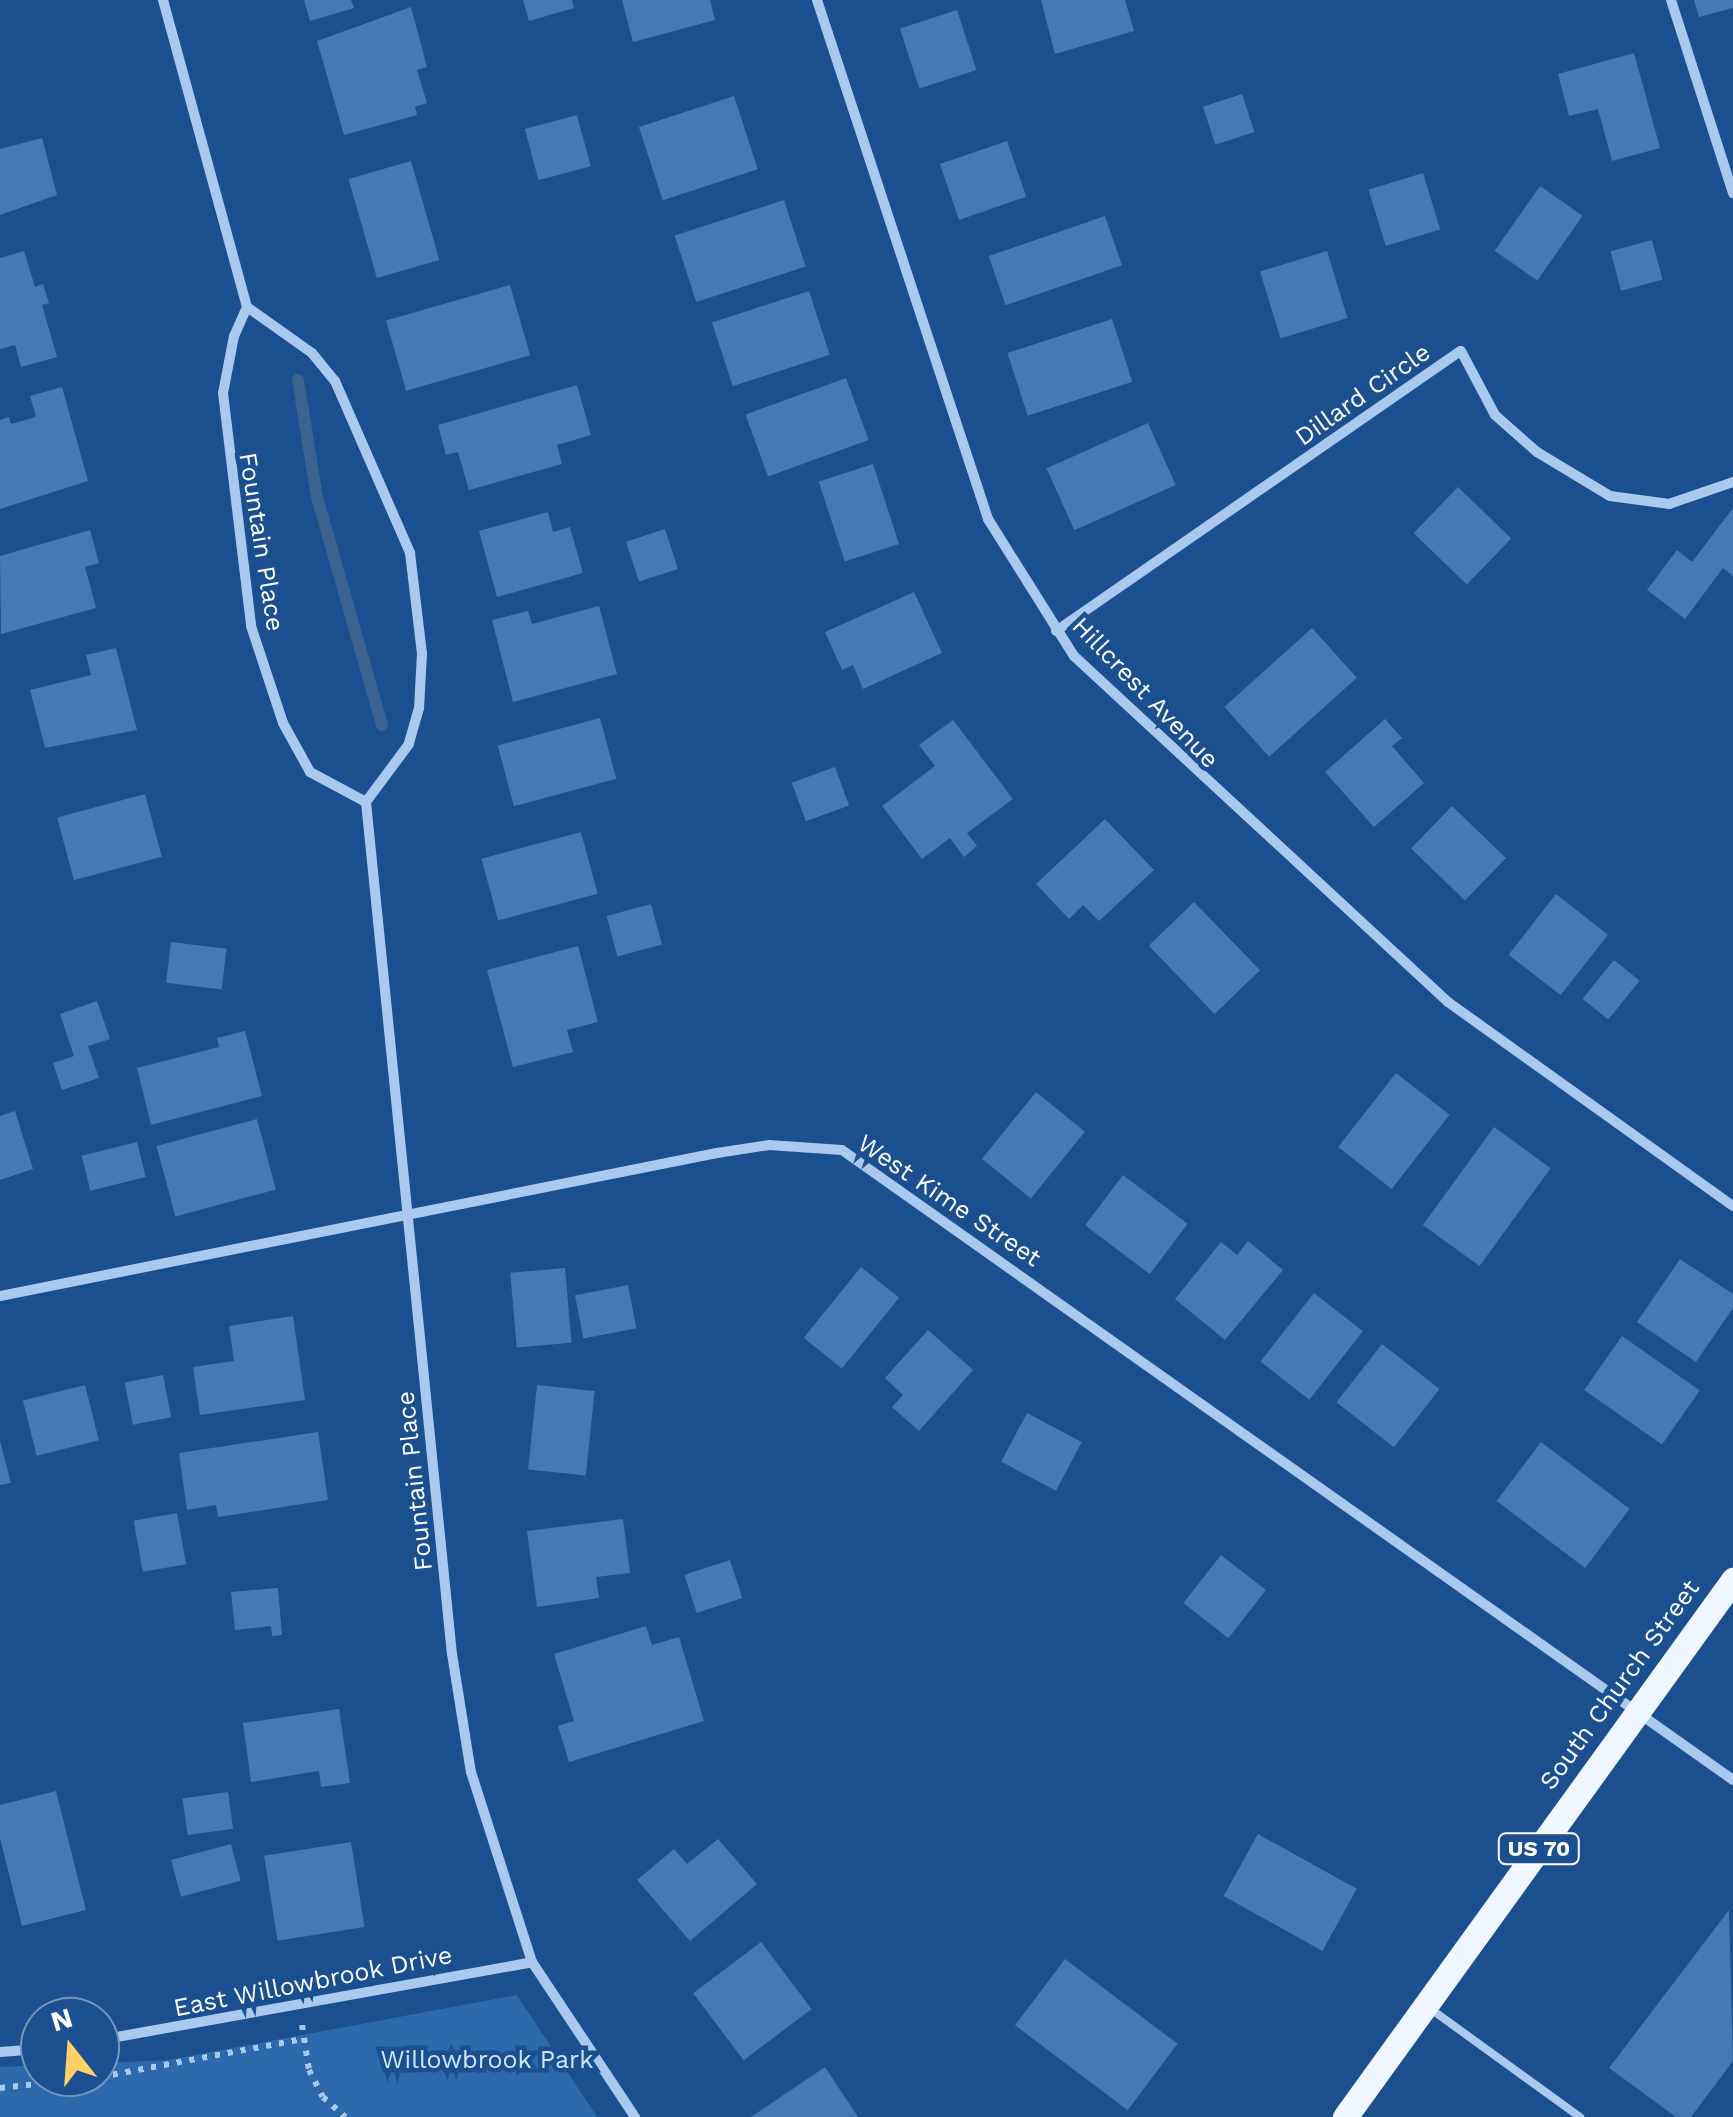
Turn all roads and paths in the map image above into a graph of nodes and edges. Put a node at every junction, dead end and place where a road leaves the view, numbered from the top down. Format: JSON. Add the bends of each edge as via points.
{"nodes":[{"id":1,"x":163,"y":0,"type":"edge"},
{"id":2,"x":817,"y":0,"type":"edge"},
{"id":3,"x":1671,"y":0,"type":"edge"},
{"id":4,"x":1733,"y":193,"type":"edge"},
{"id":5,"x":247,"y":307,"type":"junction"},
{"id":6,"x":1733,"y":482,"type":"edge"},
{"id":7,"x":1056,"y":631,"type":"junction"},
{"id":8,"x":366,"y":802,"type":"junction"},
{"id":9,"x":1733,"y":1206,"type":"edge"},
{"id":10,"x":407,"y":1215,"type":"junction"},
{"id":11,"x":0,"y":1296,"type":"edge"},
{"id":12,"x":1733,"y":1580,"type":"edge"},
{"id":13,"x":1639,"y":1713,"type":"junction"},
{"id":14,"x":1733,"y":1780,"type":"edge"},
{"id":15,"x":532,"y":1962,"type":"junction"},
{"id":16,"x":299,"y":2004,"type":"junction"},
{"id":17,"x":1425,"y":2004,"type":"junction"},
{"id":18,"x":120,"y":2036,"type":"edge"},
{"id":19,"x":304,"y":2039,"type":"junction"},
{"id":20,"x":120,"y":2073,"type":"edge"},
{"id":21,"x":345,"y":2117,"type":"edge"},
{"id":22,"x":634,"y":2117,"type":"edge"},
{"id":23,"x":1345,"y":2117,"type":"edge"},
{"id":24,"x":1580,"y":2117,"type":"edge"}],
"edges":[{"from":1,"to":5,"type":"street"},
{"from":2,"to":7,"type":"street","name":"Hillcrest Avenue","via":[[988,519]]},
{"from":3,"to":4,"type":"street"},
{"from":5,"to":8,"type":"street","name":"Fountain Place","via":[[223,393],[251,626],[282,723],[310,772]]},
{"from":5,"to":8,"type":"street","via":[[312,353],[335,380],[410,553],[422,652],[419,708],[409,744]]},
{"from":6,"to":7,"type":"street","name":"Dillard Circle","via":[[1669,504],[1610,496],[1537,452],[1495,415],[1461,351]]},
{"from":7,"to":9,"type":"street","name":"Hillcrest Avenue","via":[[1218,795],[1448,1002]]},
{"from":8,"to":10,"type":"street","name":"Fountain Place"},
{"from":10,"to":11,"type":"street","name":"West Kime Street"},
{"from":10,"to":13,"type":"street","name":"West Kime Street","via":[[769,1145],[842,1150]]},
{"from":10,"to":15,"type":"street","name":"Fountain Place","via":[[460,1714],[499,1872]]},
{"from":12,"to":13,"type":"main road","name":"South Church Street","number":"US 70"},
{"from":13,"to":14,"type":"street","name":"West Kime Street"},
{"from":13,"to":17,"type":"main road","name":"South Church Street","number":"US 70"},
{"from":15,"to":16,"type":"street","name":"East Willowbrook Drive"},
{"from":15,"to":22,"type":"street","name":"Fountain Place"},
{"from":16,"to":18,"type":"street","name":"East Willowbrook Drive"},
{"from":16,"to":19,"type":"path"},
{"from":17,"to":23,"type":"main road","name":"South Church Street","number":"US 70"},
{"from":17,"to":24,"type":"lane"},
{"from":19,"to":20,"type":"path"},
{"from":19,"to":21,"type":"path","via":[[322,2097]]}]}
